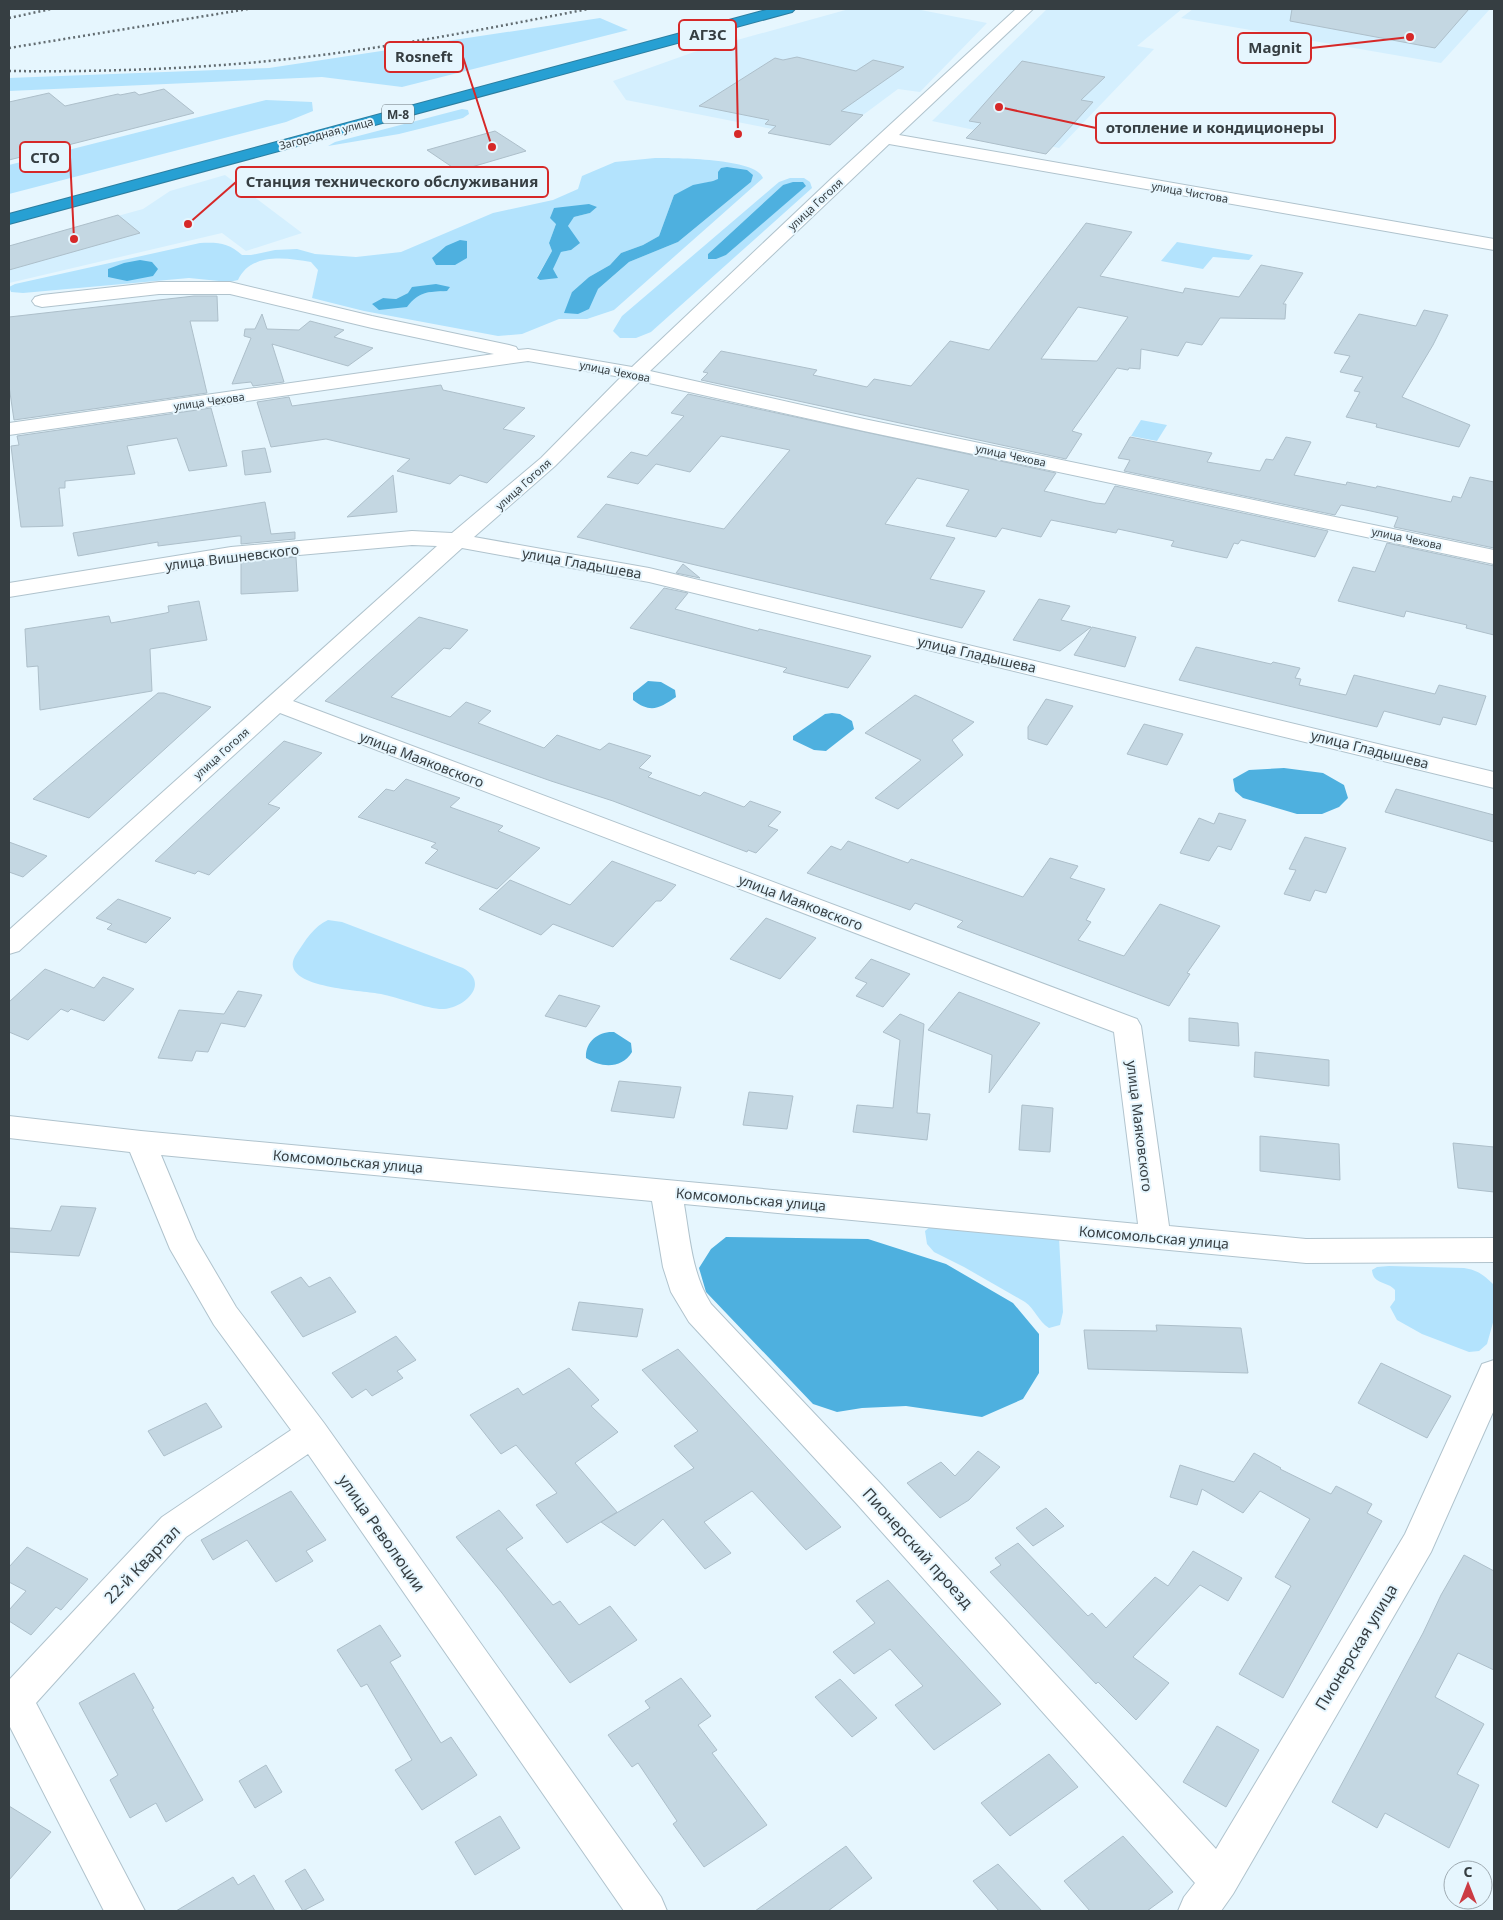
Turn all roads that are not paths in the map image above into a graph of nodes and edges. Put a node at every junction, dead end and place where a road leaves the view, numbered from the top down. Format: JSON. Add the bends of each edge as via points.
{"nodes":[{"id":1,"x":753,"y":9,"type":"edge"},
{"id":2,"x":787,"y":9,"type":"edge"},
{"id":3,"x":1025,"y":9,"type":"edge"},
{"id":4,"x":886,"y":138,"type":"junction"},
{"id":5,"x":9,"y":208,"type":"edge"},
{"id":6,"x":9,"y":219,"type":"edge"},
{"id":7,"x":1494,"y":245,"type":"edge"},
{"id":8,"x":42,"y":301,"type":"dead end"},
{"id":9,"x":528,"y":355,"type":"junction"},
{"id":10,"x":636,"y":374,"type":"junction"},
{"id":11,"x":9,"y":429,"type":"edge"},
{"id":12,"x":457,"y":540,"type":"junction"},
{"id":13,"x":1494,"y":557,"type":"edge"},
{"id":14,"x":9,"y":590,"type":"edge"},
{"id":15,"x":276,"y":703,"type":"junction"},
{"id":16,"x":1494,"y":780,"type":"edge"},
{"id":17,"x":9,"y":945,"type":"edge"},
{"id":18,"x":9,"y":1127,"type":"edge"},
{"id":19,"x":141,"y":1142,"type":"junction"},
{"id":20,"x":666,"y":1191,"type":"junction"},
{"id":21,"x":1155,"y":1237,"type":"junction"},
{"id":22,"x":1494,"y":1250,"type":"edge"},
{"id":23,"x":1494,"y":1373,"type":"edge"},
{"id":24,"x":312,"y":1434,"type":"junction"},
{"id":25,"x":12,"y":1703,"type":"edge"},
{"id":26,"x":1219,"y":1881,"type":"junction"},
{"id":27,"x":125,"y":1911,"type":"edge"},
{"id":28,"x":647,"y":1911,"type":"edge"},
{"id":29,"x":1198,"y":1911,"type":"edge"}],
"edges":[{"from":1,"to":5,"type":"highway","name":"Загородная улица","number":"М-8"},
{"from":2,"to":6,"type":"highway","name":"Загородная улица","number":"М-8"},
{"from":3,"to":4,"type":"street","name":"улица Гоголя"},
{"from":4,"to":7,"type":"street","name":"улица Чистова"},
{"from":4,"to":10,"type":"street","name":"улица Гоголя"},
{"from":8,"to":9,"type":"street","name":"улица Чехова","via":[[182,287],[230,288]]},
{"from":9,"to":10,"type":"street","name":"улица Чехова"},
{"from":9,"to":11,"type":"street","name":"улица Чехова"},
{"from":10,"to":12,"type":"street","name":"улица Гоголя","via":[[548,462]]},
{"from":10,"to":13,"type":"street","name":"улица Чехова"},
{"from":12,"to":14,"type":"street","name":"улица Вишневского","via":[[412,538],[230,554]]},
{"from":12,"to":15,"type":"street","name":"улица Гоголя"},
{"from":12,"to":16,"type":"street","name":"улица Гладышева","via":[[649,575]]},
{"from":15,"to":17,"type":"street","name":"улица Гоголя"},
{"from":15,"to":21,"type":"street","name":"улица Маяковского","via":[[1127,1026]]},
{"from":18,"to":19,"type":"street","name":"Комсомольская улица"},
{"from":19,"to":20,"type":"street","name":"Комсомольская улица"},
{"from":19,"to":24,"type":"street","name":"улица Революции","via":[[186,1249],[225,1316]]},
{"from":20,"to":21,"type":"street","name":"Комсомольская улица"},
{"from":20,"to":26,"type":"street","name":"Пионерский проезд","via":[[679,1266],[687,1292],[700,1313],[868,1493]]},
{"from":21,"to":22,"type":"street","name":"Комсомольская улица","via":[[1306,1251]]},
{"from":23,"to":26,"type":"street","name":"Пионерская улица","via":[[1418,1542]]},
{"from":24,"to":25,"type":"street","name":"22-й Квартал","via":[[174,1527]]},
{"from":24,"to":28,"type":"street","name":"улица Революции"},
{"from":25,"to":27,"type":"street","name":"22-й Квартал"},
{"from":26,"to":29,"type":"street","name":"Пионерская улица"}]}
